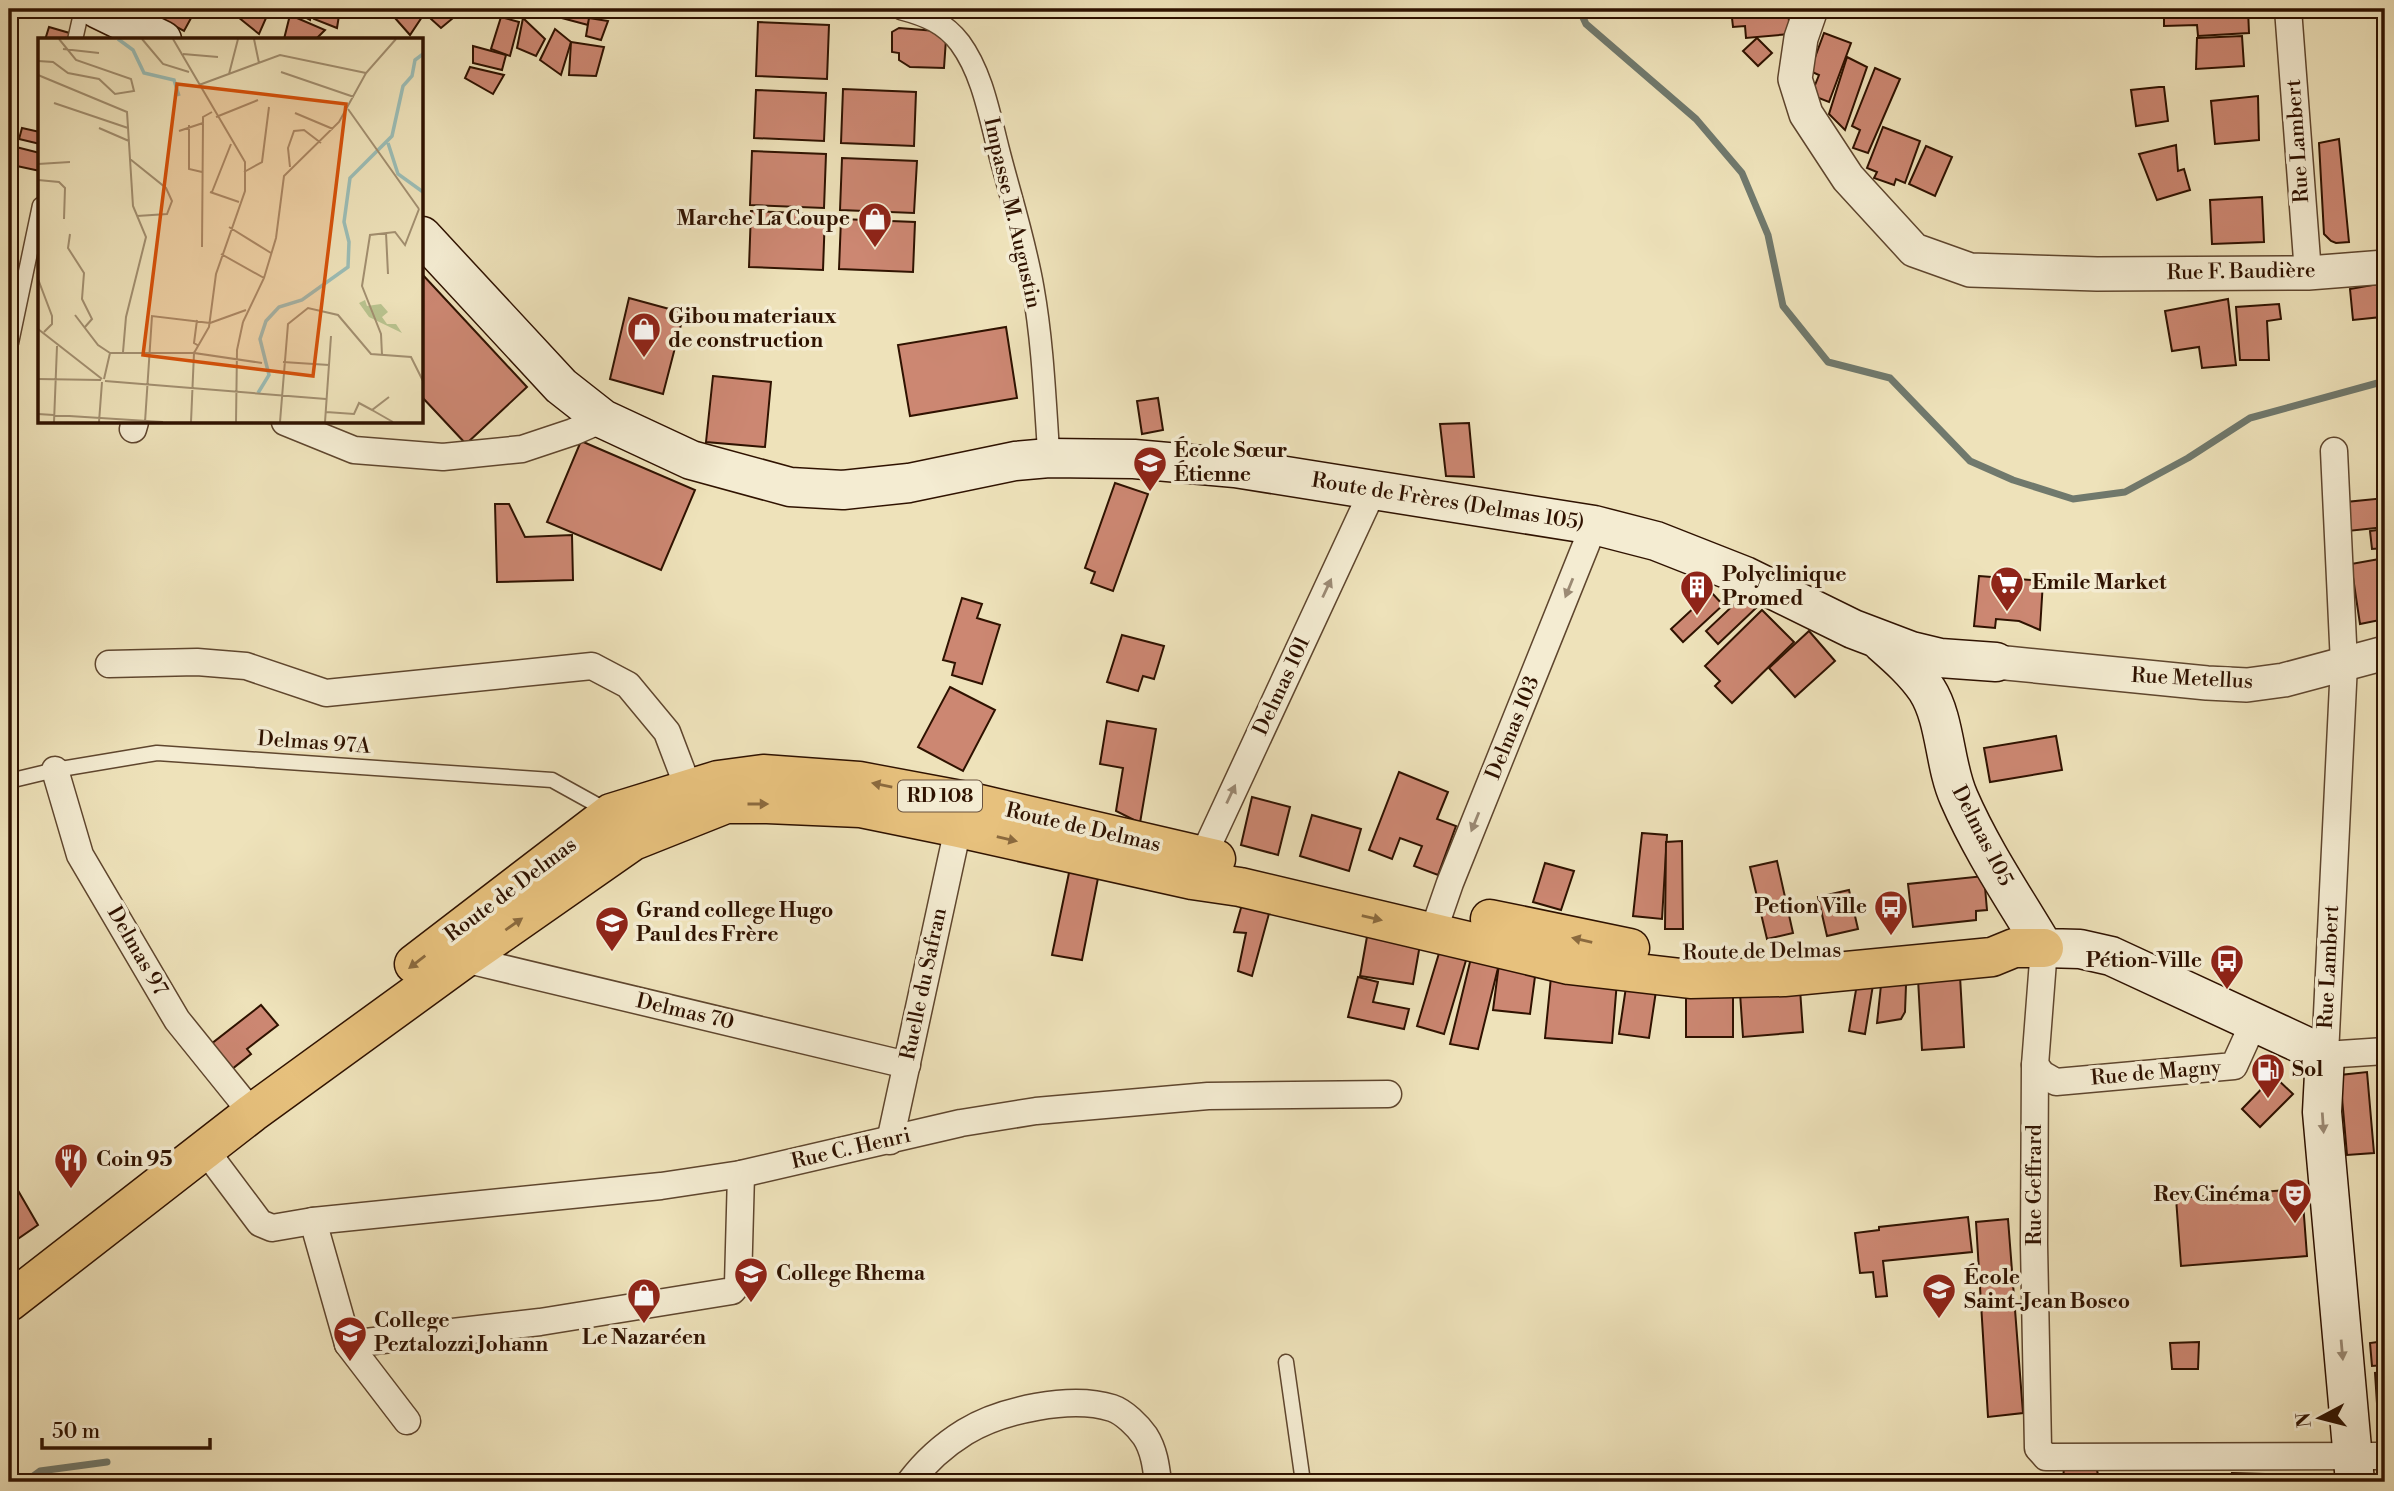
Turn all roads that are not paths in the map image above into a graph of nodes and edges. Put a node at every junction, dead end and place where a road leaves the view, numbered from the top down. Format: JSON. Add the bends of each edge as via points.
{"nodes":[{"id":1,"x":82,"y":9,"type":"edge"},
{"id":2,"x":98,"y":9,"type":"edge"},
{"id":3,"x":902,"y":9,"type":"edge"},
{"id":4,"x":1811,"y":9,"type":"edge"},
{"id":5,"x":2288,"y":9,"type":"edge"},
{"id":6,"x":75,"y":38,"type":"edge"},
{"id":7,"x":158,"y":38,"type":"edge"},
{"id":8,"x":38,"y":215,"type":"edge"},
{"id":9,"x":424,"y":238,"type":"edge"},
{"id":10,"x":2385,"y":267,"type":"edge"},
{"id":11,"x":2308,"y":273,"type":"junction"},
{"id":12,"x":11,"y":343,"type":"dead end"},
{"id":13,"x":603,"y":419,"type":"junction"},
{"id":14,"x":290,"y":424,"type":"edge"},
{"id":15,"x":2334,"y":451,"type":"dead end"},
{"id":16,"x":1049,"y":458,"type":"junction"},
{"id":17,"x":1372,"y":492,"type":"junction"},
{"id":18,"x":1594,"y":525,"type":"junction"},
{"id":19,"x":1875,"y":637,"type":"junction"},
{"id":20,"x":2385,"y":653,"type":"edge"},
{"id":21,"x":1996,"y":662,"type":"junction"},
{"id":22,"x":109,"y":664,"type":"dead end"},
{"id":23,"x":2344,"y":664,"type":"junction"},
{"id":24,"x":1937,"y":717,"type":"junction"},
{"id":25,"x":55,"y":770,"type":"junction"},
{"id":26,"x":9,"y":780,"type":"edge"},
{"id":27,"x":694,"y":801,"type":"junction"},
{"id":28,"x":622,"y":827,"type":"junction"},
{"id":29,"x":958,"y":828,"type":"junction"},
{"id":30,"x":1197,"y":868,"type":"junction"},
{"id":31,"x":1437,"y":920,"type":"junction"},
{"id":32,"x":2029,"y":948,"type":"junction"},
{"id":33,"x":464,"y":959,"type":"junction"},
{"id":34,"x":2254,"y":1022,"type":"junction"},
{"id":35,"x":2385,"y":1051,"type":"edge"},
{"id":36,"x":2325,"y":1055,"type":"junction"},
{"id":37,"x":907,"y":1065,"type":"junction"},
{"id":38,"x":2035,"y":1065,"type":"junction"},
{"id":39,"x":1388,"y":1094,"type":"dead end"},
{"id":40,"x":245,"y":1104,"type":"junction"},
{"id":41,"x":890,"y":1141,"type":"junction"},
{"id":42,"x":206,"y":1151,"type":"junction"},
{"id":43,"x":741,"y":1174,"type":"junction"},
{"id":44,"x":313,"y":1221,"type":"junction"},
{"id":45,"x":9,"y":1274,"type":"edge"},
{"id":46,"x":9,"y":1302,"type":"edge"},
{"id":47,"x":348,"y":1343,"type":"junction"},
{"id":48,"x":1286,"y":1362,"type":"dead end"},
{"id":49,"x":407,"y":1421,"type":"dead end"},
{"id":50,"x":2364,"y":1465,"type":"edge"},
{"id":51,"x":910,"y":1482,"type":"edge"},
{"id":52,"x":1158,"y":1482,"type":"edge"},
{"id":53,"x":1303,"y":1482,"type":"edge"}],
"edges":[{"from":1,"to":6,"type":"lane"},
{"from":2,"to":7,"type":"main road"},
{"from":3,"to":16,"type":"street","name":"Impasse M. Augustin","via":[[928,16],[953,35],[973,64],[986,102],[1034,289]]},
{"from":4,"to":11,"type":"street","name":"Rue F. Baudière","via":[[1795,79],[1806,114],[1848,178],[1914,250],[1970,270]]},
{"from":5,"to":11,"type":"street","name":"Rue Lambert"},
{"from":8,"to":12,"type":"lane"},
{"from":9,"to":13,"type":"main road","name":"Route de Frères (Delmas 105)","via":[[561,386]]},
{"from":10,"to":11,"type":"street","name":"Rue F. Baudière"},
{"from":13,"to":14,"type":"street","via":[[522,449],[443,457],[354,450]]},
{"from":13,"to":16,"type":"main road","name":"Route de Frères (Delmas 105)","via":[[691,460],[790,487],[843,491],[909,484]]},
{"from":15,"to":23,"type":"street","name":"Rue Lambert"},
{"from":16,"to":17,"type":"main road","name":"Route de Frères (Delmas 105)","via":[[1134,459],[1235,468]]},
{"from":17,"to":18,"type":"main road","name":"Route de Frères (Delmas 105)"},
{"from":30,"to":17,"type":"street","name":"Delmas 101","one_way":true},
{"from":18,"to":19,"type":"main road","name":"Route de Frères (Delmas 105)","via":[[1657,541],[1733,571]]},
{"from":18,"to":31,"type":"street","name":"Delmas 103","one_way":true},
{"from":19,"to":21,"type":"main road","name":"Route de Frères (Delmas 105)","via":[[1940,658]]},
{"from":19,"to":24,"type":"main road","name":"Delmas 105","via":[[1928,691]]},
{"from":20,"to":23,"type":"street","name":"Rue Metellus"},
{"from":21,"to":23,"type":"street","name":"Rue Metellus","via":[[2247,685]]},
{"from":21,"to":24,"type":"main road","via":[[1966,671],[1950,686]]},
{"from":22,"to":27,"type":"street","via":[[247,666],[326,693],[592,666],[628,685],[667,732]]},
{"from":23,"to":36,"type":"street","name":"Rue Lambert"},
{"from":24,"to":32,"type":"main road","name":"Delmas 105","via":[[1958,796]]},
{"from":25,"to":26,"type":"lane","name":"Delmas 97A"},
{"from":25,"to":28,"type":"lane","name":"Delmas 97A","via":[[157,753],[552,780]]},
{"from":25,"to":40,"type":"street","name":"Delmas 97","via":[[80,855],[177,1020]]},
{"from":27,"to":28,"type":"main road","name":"Route de Delmas","number":"RD 108"},
{"from":27,"to":29,"type":"main road","name":"Route de Delmas","number":"RD 108","one_way":true,"via":[[860,808]]},
{"from":30,"to":27,"type":"main road","name":"Route de Delmas","number":"RD 108","one_way":true,"via":[[971,802],[859,781],[762,774],[718,780]]},
{"from":33,"to":28,"type":"main road","name":"Route de Delmas","number":"RD 108","one_way":true},
{"from":28,"to":40,"type":"main road","name":"Route de Delmas","number":"RD 108","one_way":true,"via":[[328,1031]]},
{"from":29,"to":30,"type":"main road","name":"Route de Delmas","number":"RD 108","one_way":true},
{"from":29,"to":37,"type":"street","name":"Ruelle du Safran"},
{"from":30,"to":31,"type":"main road","name":"Route de Delmas","number":"RD 108","via":[[1240,887]]},
{"from":31,"to":32,"type":"main road","name":"Route de Delmas","number":"RD 108","via":[[1569,965],[1690,979],[1784,977],[1992,957]]},
{"from":32,"to":34,"type":"main road","name":"Route de Delmas","number":"RD 108","via":[[2080,949],[2111,956]]},
{"from":32,"to":38,"type":"street","name":"Rue Geffrard"},
{"from":33,"to":37,"type":"street","name":"Delmas 70"},
{"from":33,"to":40,"type":"main road","name":"Route de Delmas","number":"RD 108"},
{"from":34,"to":36,"type":"main road","name":"Route de Delmas","number":"RD 108"},
{"from":34,"to":38,"type":"street","name":"Rue de Magny","via":[[2234,1066],[2056,1082]]},
{"from":35,"to":36,"type":"street"},
{"from":36,"to":50,"type":"main road","name":"Rue Lambert","one_way":true,"via":[[2322,1112]]},
{"from":37,"to":41,"type":"street","name":"Ruelle du Safran"},
{"from":38,"to":50,"type":"street","name":"Rue Geffrard","via":[[2038,1448],[2046,1457]]},
{"from":39,"to":41,"type":"street","name":"Rue C. Henri","via":[[1208,1096],[1036,1111]]},
{"from":40,"to":42,"type":"main road","name":"Route de Delmas","number":"RD 108"},
{"from":40,"to":45,"type":"main road","name":"Route de Delmas","number":"RD 108"},
{"from":41,"to":43,"type":"street","name":"Rue C. Henri"},
{"from":42,"to":44,"type":"street","name":"Rue C. Henri","via":[[265,1227]]},
{"from":42,"to":46,"type":"main road","name":"Route de Delmas","number":"RD 108"},
{"from":43,"to":44,"type":"street","name":"Rue C. Henri"},
{"from":43,"to":47,"type":"street","via":[[738,1284],[732,1291],[540,1322]]},
{"from":44,"to":47,"type":"street"},
{"from":47,"to":49,"type":"street"},
{"from":48,"to":53,"type":"lane"},
{"from":51,"to":52,"type":"street","via":[[939,1450],[967,1431],[1026,1409],[1055,1404],[1113,1409],[1131,1421],[1154,1457]]}]}
